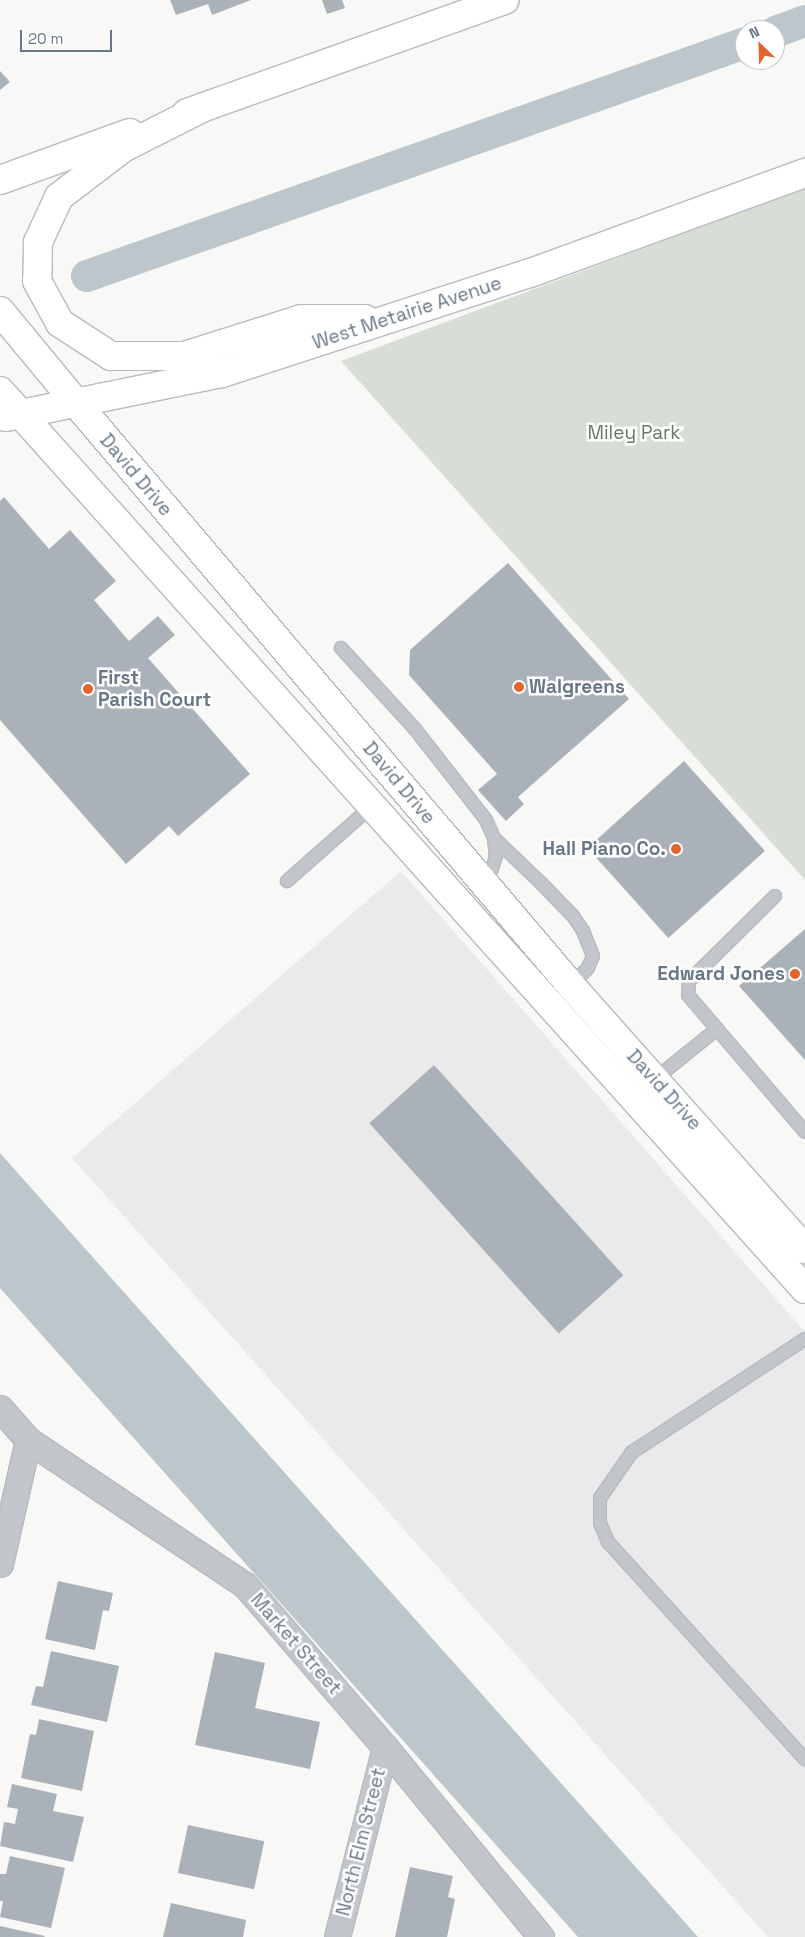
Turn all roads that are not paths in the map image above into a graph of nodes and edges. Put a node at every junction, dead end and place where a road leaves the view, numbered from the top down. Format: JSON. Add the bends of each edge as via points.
{"nodes":[{"id":1,"x":504,"y":0,"type":"edge"},
{"id":2,"x":204,"y":107,"type":"junction"},
{"id":3,"x":805,"y":173,"type":"edge"},
{"id":4,"x":0,"y":180,"type":"edge"},
{"id":5,"x":0,"y":311,"type":"edge"},
{"id":6,"x":386,"y":319,"type":"junction"},
{"id":7,"x":0,"y":391,"type":"edge"},
{"id":8,"x":76,"y":403,"type":"junction"},
{"id":9,"x":11,"y":417,"type":"edge"},
{"id":10,"x":341,"y":648,"type":"dead end"},
{"id":11,"x":399,"y":783,"type":"junction"},
{"id":12,"x":372,"y":806,"type":"junction"},
{"id":13,"x":494,"y":838,"type":"junction"},
{"id":14,"x":480,"y":878,"type":"junction"},
{"id":15,"x":287,"y":881,"type":"dead end"},
{"id":16,"x":775,"y":896,"type":"dead end"},
{"id":17,"x":571,"y":985,"type":"junction"},
{"id":18,"x":717,"y":1028,"type":"junction"},
{"id":19,"x":654,"y":1079,"type":"junction"},
{"id":20,"x":805,"y":1132,"type":"edge"},
{"id":21,"x":801,"y":1236,"type":"edge"},
{"id":22,"x":805,"y":1289,"type":"edge"},
{"id":23,"x":805,"y":1339,"type":"edge"},
{"id":24,"x":0,"y":1408,"type":"edge"},
{"id":25,"x":28,"y":1440,"type":"junction"},
{"id":26,"x":0,"y":1564,"type":"edge"},
{"id":27,"x":385,"y":1747,"type":"junction"},
{"id":28,"x":805,"y":1759,"type":"edge"},
{"id":29,"x":337,"y":1937,"type":"edge"},
{"id":30,"x":541,"y":1937,"type":"edge"}],
"edges":[{"from":1,"to":2,"type":"main road"},
{"from":2,"to":4,"type":"main road"},
{"from":2,"to":6,"type":"main road","via":[[123,148],[59,197],[38,242],[37,280],[60,323],[111,356],[184,356],[301,319]]},
{"from":3,"to":6,"type":"main road","name":"West Metairie Avenue","via":[[530,273]]},
{"from":5,"to":8,"type":"main road","name":"David Drive"},
{"from":6,"to":8,"type":"main road","name":"West Metairie Avenue","via":[[222,374]]},
{"from":7,"to":9,"type":"main road","name":"David Drive"},
{"from":8,"to":9,"type":"main road","name":"West Metairie Avenue"},
{"from":8,"to":11,"type":"main road","name":"David Drive"},
{"from":9,"to":12,"type":"main road","name":"David Drive"},
{"from":10,"to":13,"type":"lane","via":[[479,810]]},
{"from":11,"to":12,"type":"main road"},
{"from":11,"to":14,"type":"main road","name":"David Drive"},
{"from":12,"to":15,"type":"lane"},
{"from":12,"to":22,"type":"main road","name":"David Drive"},
{"from":13,"to":14,"type":"lane","via":[[496,856],[492,869]]},
{"from":13,"to":17,"type":"lane","via":[[541,882],[583,931],[593,956],[588,968]]},
{"from":14,"to":17,"type":"main road","name":"David Drive"},
{"from":16,"to":18,"type":"lane","via":[[689,981],[688,995]]},
{"from":17,"to":19,"type":"main road","name":"David Drive"},
{"from":18,"to":19,"type":"lane"},
{"from":18,"to":20,"type":"lane"},
{"from":19,"to":21,"type":"main road","name":"David Drive"},
{"from":23,"to":28,"type":"lane","via":[[632,1452],[600,1498],[600,1523],[608,1542]]},
{"from":24,"to":25,"type":"street","name":"Market Street"},
{"from":25,"to":26,"type":"street"},
{"from":25,"to":27,"type":"street","name":"Market Street","via":[[245,1585]]},
{"from":27,"to":29,"type":"street","name":"North Elm Street"},
{"from":27,"to":30,"type":"street","name":"Market Street"}]}
